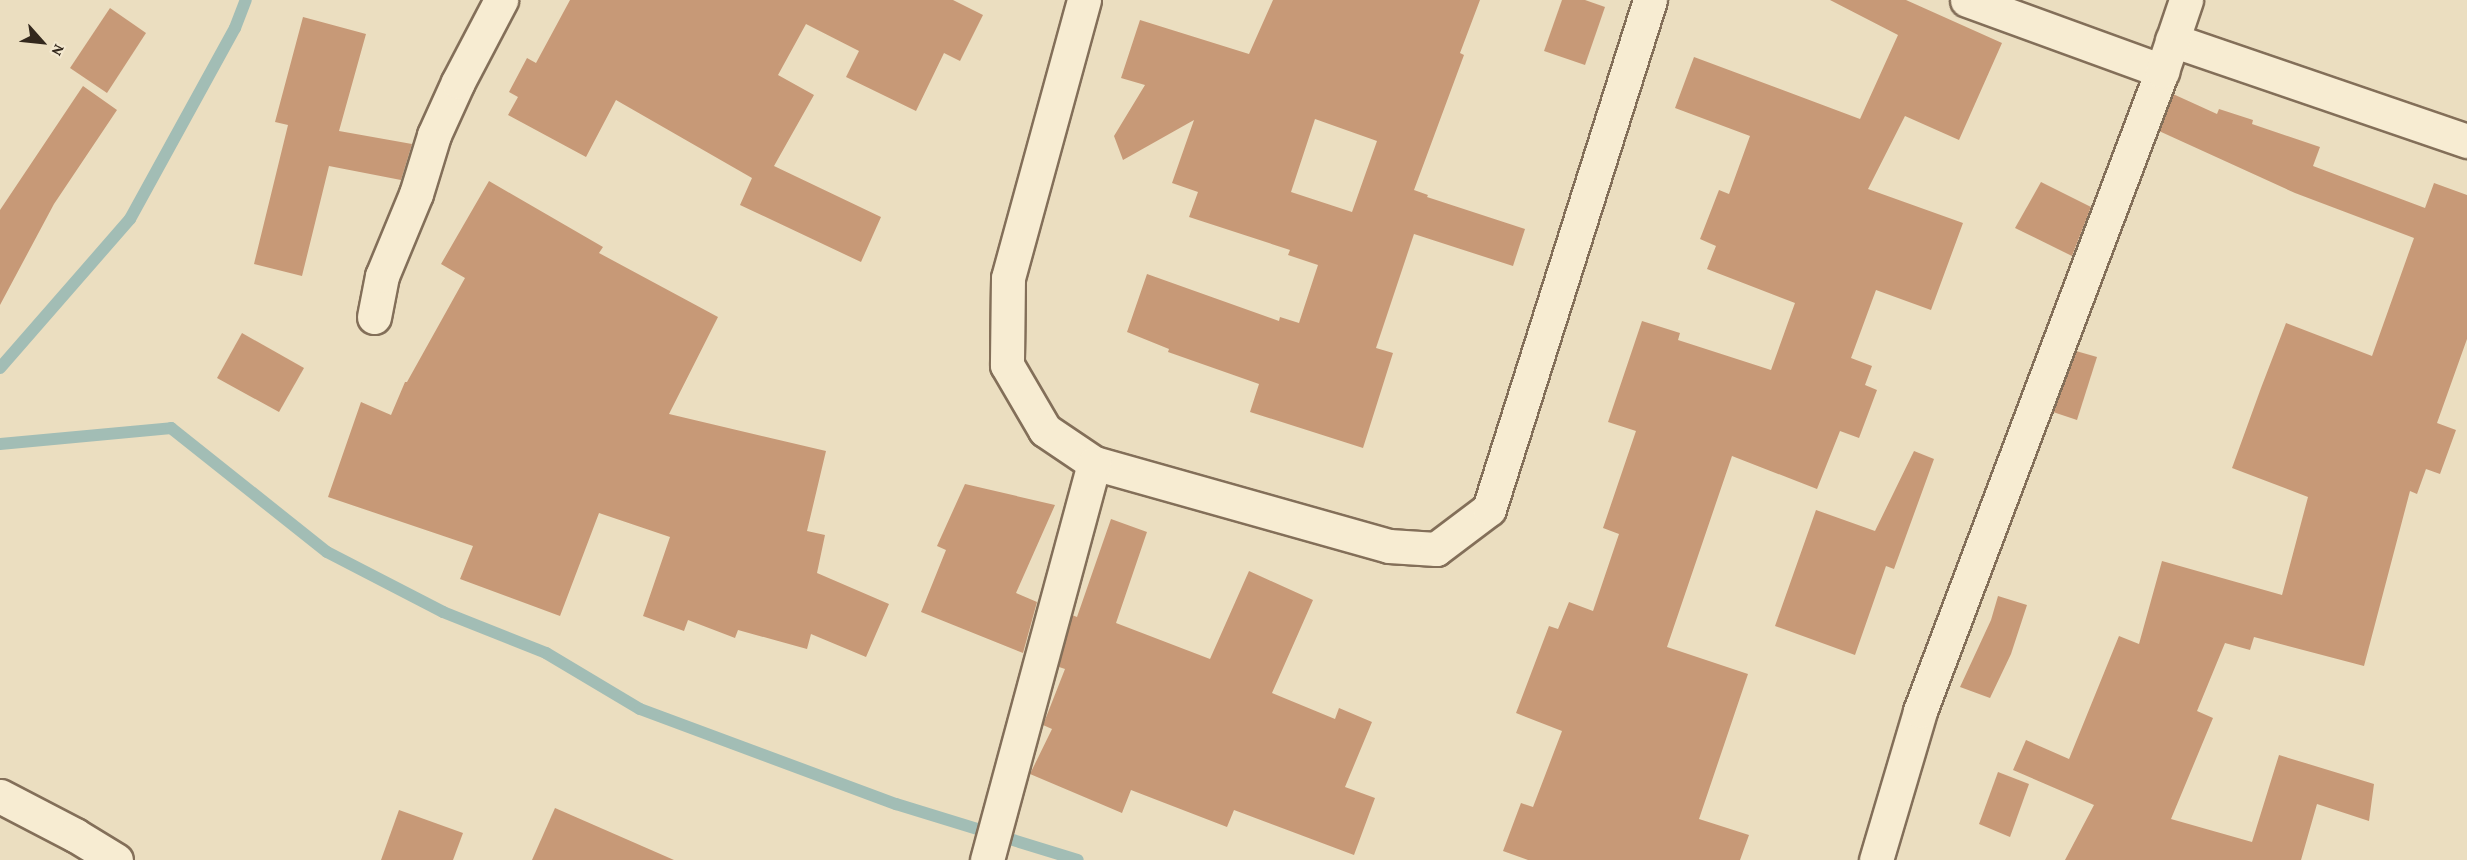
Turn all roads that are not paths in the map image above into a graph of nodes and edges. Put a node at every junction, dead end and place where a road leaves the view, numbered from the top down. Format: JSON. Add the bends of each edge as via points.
{"nodes":[{"id":1,"x":501,"y":0,"type":"edge"},
{"id":2,"x":1084,"y":0,"type":"edge"},
{"id":3,"x":1650,"y":0,"type":"edge"},
{"id":4,"x":1967,"y":0,"type":"edge"},
{"id":5,"x":2186,"y":0,"type":"edge"},
{"id":6,"x":2172,"y":40,"type":"junction"},
{"id":7,"x":2162,"y":71,"type":"junction"},
{"id":8,"x":2467,"y":141,"type":"edge"},
{"id":9,"x":374,"y":317,"type":"dead end"},
{"id":10,"x":1094,"y":463,"type":"junction"},
{"id":11,"x":0,"y":796,"type":"edge"},
{"id":12,"x":116,"y":860,"type":"edge"},
{"id":13,"x":987,"y":860,"type":"edge"},
{"id":14,"x":1876,"y":860,"type":"edge"}],
"edges":[{"from":1,"to":9,"type":"street","via":[[434,135],[416,194],[382,276]]},
{"from":2,"to":10,"type":"street","via":[[1008,278],[1007,366],[1045,430]]},
{"from":3,"to":10,"type":"street","via":[[1489,509],[1436,549],[1389,546]]},
{"from":4,"to":7,"type":"street"},
{"from":5,"to":6,"type":"street"},
{"from":6,"to":7,"type":"street"},
{"from":6,"to":8,"type":"street"},
{"from":7,"to":14,"type":"street","via":[[1920,711]]},
{"from":10,"to":13,"type":"street"},
{"from":11,"to":12,"type":"street"}]}
